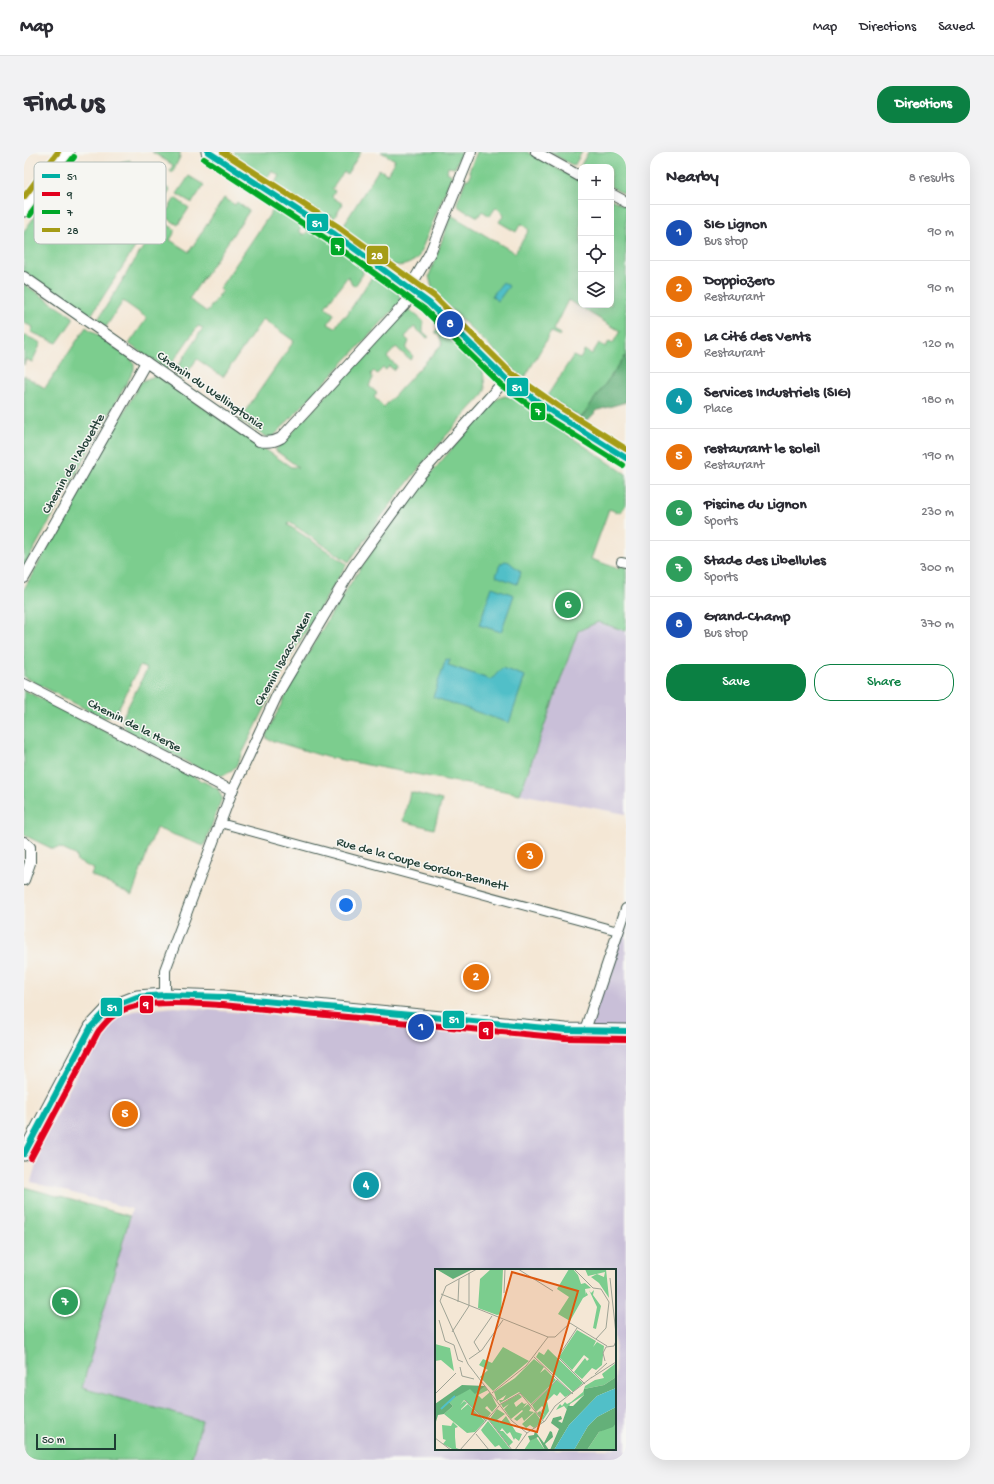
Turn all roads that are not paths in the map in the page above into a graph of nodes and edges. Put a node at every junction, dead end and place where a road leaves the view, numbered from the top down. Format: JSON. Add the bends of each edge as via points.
{"nodes":[{"id":1,"x":68,"y":152,"type":"edge"},
{"id":2,"x":208,"y":152,"type":"edge"},
{"id":3,"x":471,"y":152,"type":"edge"},
{"id":4,"x":536,"y":152,"type":"edge"},
{"id":5,"x":60,"y":162,"type":"edge"},
{"id":6,"x":578,"y":175,"type":"edge"},
{"id":7,"x":614,"y":196,"type":"edge"},
{"id":8,"x":34,"y":197,"type":"edge"},
{"id":9,"x":626,"y":202,"type":"edge"},
{"id":10,"x":24,"y":210,"type":"edge"},
{"id":11,"x":24,"y":277,"type":"edge"},
{"id":12,"x":412,"y":291,"type":"junction"},
{"id":13,"x":146,"y":362,"type":"junction"},
{"id":14,"x":506,"y":378,"type":"junction"},
{"id":15,"x":626,"y":458,"type":"edge"},
{"id":16,"x":24,"y":578,"type":"edge"},
{"id":17,"x":24,"y":684,"type":"edge"},
{"id":18,"x":232,"y":791,"type":"junction"},
{"id":19,"x":220,"y":824,"type":"junction"},
{"id":20,"x":24,"y":842,"type":"edge"},
{"id":21,"x":24,"y":880,"type":"edge"},
{"id":22,"x":626,"y":909,"type":"edge"},
{"id":23,"x":618,"y":931,"type":"junction"},
{"id":24,"x":165,"y":995,"type":"junction"},
{"id":25,"x":585,"y":1030,"type":"junction"},
{"id":26,"x":626,"y":1031,"type":"edge"},
{"id":27,"x":24,"y":1154,"type":"edge"}],
"edges":[{"from":1,"to":5,"type":"street"},
{"from":2,"to":12,"type":"street","via":[[332,233]]},
{"from":3,"to":12,"type":"street","name":"Chemin du Wellingtonia"},
{"from":4,"to":6,"type":"street"},
{"from":7,"to":9,"type":"street"},
{"from":8,"to":10,"type":"street"},
{"from":11,"to":13,"type":"street","name":"Chemin du Wellingtonia"},
{"from":12,"to":13,"type":"street","name":"Chemin du Wellingtonia","via":[[281,438],[270,443],[259,441]]},
{"from":12,"to":14,"type":"street","via":[[428,303]]},
{"from":13,"to":16,"type":"street","name":"Chemin de l'Alouette"},
{"from":14,"to":15,"type":"street","via":[[548,409]]},
{"from":14,"to":18,"type":"street","name":"Chemin Isaac-Anken","via":[[420,475],[342,583],[278,693]]},
{"from":17,"to":18,"type":"street","name":"Chemin de la Herse"},
{"from":18,"to":19,"type":"street","name":"Chemin Isaac-Anken"},
{"from":19,"to":23,"type":"street","name":"Rue de la Coupe Gordon-Bennett"},
{"from":19,"to":24,"type":"street","name":"Chemin Isaac-Anken","via":[[165,970]]},
{"from":20,"to":21,"type":"street","via":[[30,847],[30,863]]},
{"from":22,"to":23,"type":"street"},
{"from":23,"to":25,"type":"street"},
{"from":24,"to":25,"type":"street","via":[[260,1000]]},
{"from":24,"to":27,"type":"street","via":[[126,1000],[109,1008],[95,1021]]},
{"from":25,"to":26,"type":"street"}]}
